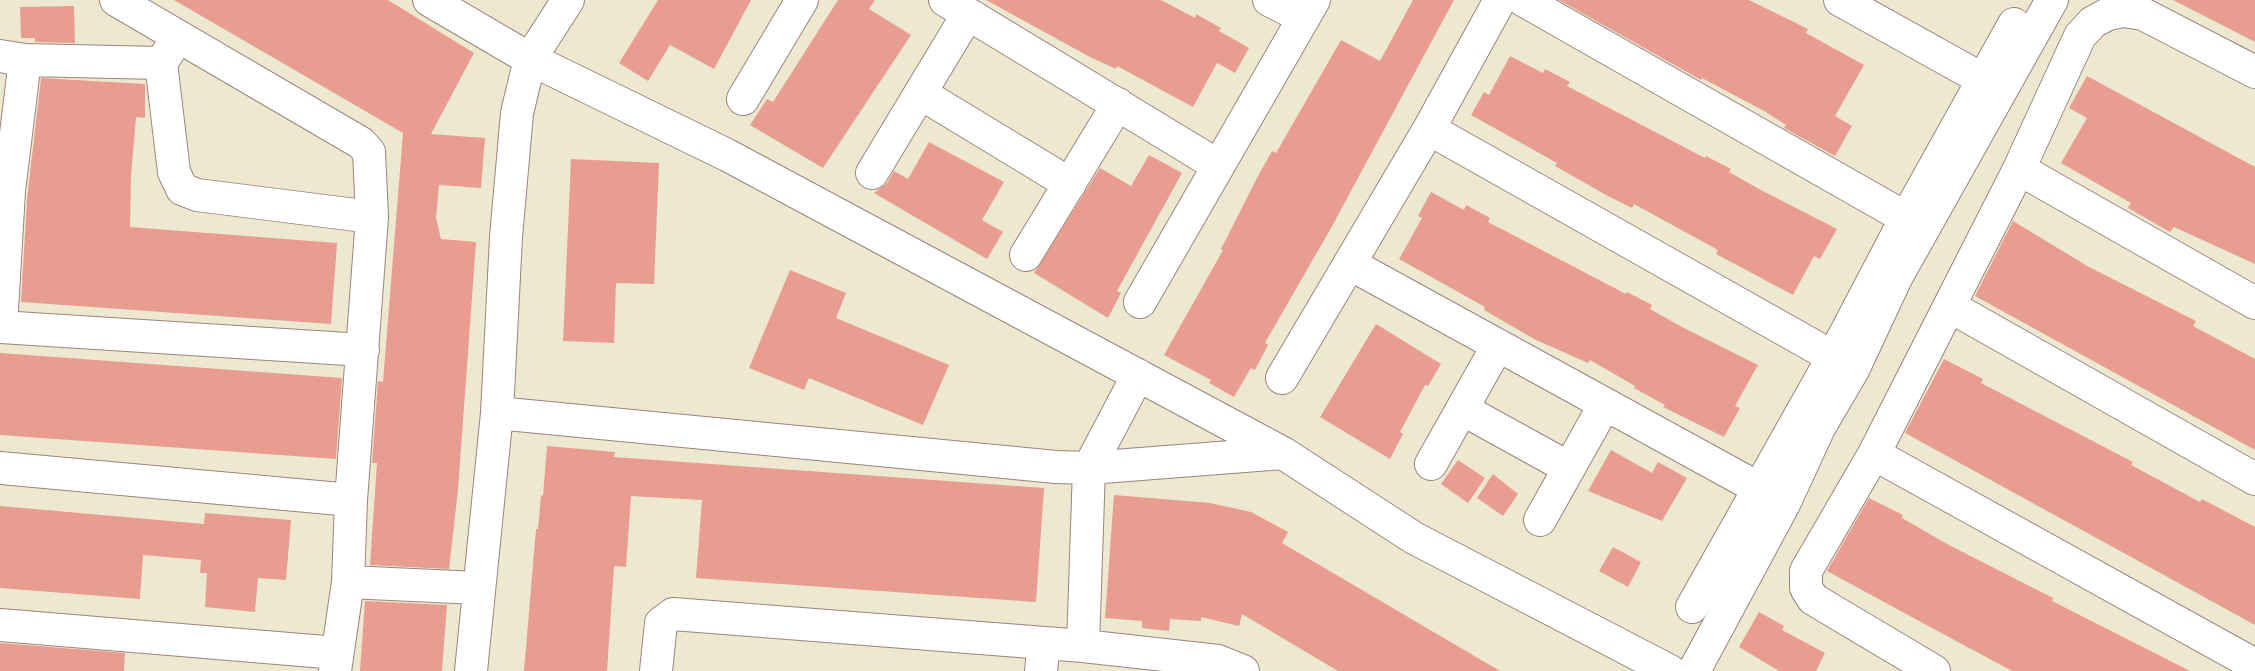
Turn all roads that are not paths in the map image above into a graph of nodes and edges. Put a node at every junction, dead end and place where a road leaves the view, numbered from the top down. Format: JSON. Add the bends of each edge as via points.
{"nodes":[{"id":1,"x":116,"y":0,"type":"edge"},
{"id":2,"x":429,"y":0,"type":"edge"},
{"id":3,"x":568,"y":0,"type":"edge"},
{"id":4,"x":802,"y":0,"type":"edge"},
{"id":5,"x":1269,"y":0,"type":"edge"},
{"id":6,"x":1500,"y":0,"type":"edge"},
{"id":7,"x":1523,"y":0,"type":"edge"},
{"id":8,"x":1840,"y":0,"type":"edge"},
{"id":9,"x":2028,"y":0,"type":"edge"},
{"id":10,"x":2052,"y":0,"type":"edge"},
{"id":11,"x":957,"y":7,"type":"edge"},
{"id":12,"x":1309,"y":9,"type":"edge"},
{"id":13,"x":178,"y":36,"type":"junction"},
{"id":14,"x":13,"y":58,"type":"edge"},
{"id":15,"x":530,"y":58,"type":"junction"},
{"id":16,"x":161,"y":63,"type":"junction"},
{"id":17,"x":2255,"y":72,"type":"edge"},
{"id":18,"x":1982,"y":79,"type":"junction"},
{"id":19,"x":920,"y":93,"type":"junction"},
{"id":20,"x":743,"y":99,"type":"dead end"},
{"id":21,"x":1118,"y":104,"type":"junction"},
{"id":22,"x":1429,"y":129,"type":"junction"},
{"id":23,"x":1217,"y":165,"type":"junction"},
{"id":24,"x":2019,"y":169,"type":"junction"},
{"id":25,"x":872,"y":173,"type":"dead end"},
{"id":26,"x":1070,"y":184,"type":"junction"},
{"id":27,"x":4,"y":191,"type":"edge"},
{"id":28,"x":372,"y":217,"type":"junction"},
{"id":29,"x":1906,"y":218,"type":"junction"},
{"id":30,"x":1026,"y":255,"type":"dead end"},
{"id":31,"x":1350,"y":264,"type":"junction"},
{"id":32,"x":1140,"y":302,"type":"dead end"},
{"id":33,"x":2255,"y":303,"type":"edge"},
{"id":34,"x":1951,"y":307,"type":"junction"},
{"id":35,"x":1,"y":327,"type":"edge"},
{"id":36,"x":1498,"y":345,"type":"junction"},
{"id":37,"x":363,"y":350,"type":"junction"},
{"id":38,"x":1833,"y":357,"type":"junction"},
{"id":39,"x":1138,"y":375,"type":"junction"},
{"id":40,"x":1282,"y":378,"type":"dead end"},
{"id":41,"x":1605,"y":404,"type":"junction"},
{"id":42,"x":1462,"y":409,"type":"junction"},
{"id":43,"x":497,"y":413,"type":"junction"},
{"id":44,"x":1283,"y":453,"type":"junction"},
{"id":45,"x":1874,"y":454,"type":"junction"},
{"id":46,"x":1431,"y":464,"type":"dead end"},
{"id":47,"x":0,"y":468,"type":"edge"},
{"id":48,"x":1089,"y":468,"type":"junction"},
{"id":49,"x":1569,"y":468,"type":"junction"},
{"id":50,"x":2255,"y":479,"type":"edge"},
{"id":51,"x":1758,"y":488,"type":"junction"},
{"id":52,"x":351,"y":500,"type":"junction"},
{"id":53,"x":1540,"y":520,"type":"dead end"},
{"id":54,"x":348,"y":582,"type":"junction"},
{"id":55,"x":478,"y":588,"type":"junction"},
{"id":56,"x":1692,"y":607,"type":"dead end"},
{"id":57,"x":0,"y":625,"type":"edge"},
{"id":58,"x":1083,"y":646,"type":"junction"},
{"id":59,"x":1043,"y":657,"type":"edge"},
{"id":60,"x":336,"y":662,"type":"edge"},
{"id":61,"x":2255,"y":665,"type":"edge"},
{"id":62,"x":471,"y":671,"type":"edge"},
{"id":63,"x":656,"y":671,"type":"edge"},
{"id":64,"x":1242,"y":671,"type":"edge"},
{"id":65,"x":1670,"y":671,"type":"edge"},
{"id":66,"x":1694,"y":671,"type":"edge"},
{"id":67,"x":1934,"y":671,"type":"edge"}],
"edges":[{"from":1,"to":13,"type":"street"},
{"from":2,"to":15,"type":"street"},
{"from":3,"to":15,"type":"street"},
{"from":4,"to":20,"type":"street"},
{"from":5,"to":12,"type":"street"},
{"from":6,"to":22,"type":"street"},
{"from":7,"to":29,"type":"street"},
{"from":8,"to":18,"type":"street"},
{"from":9,"to":18,"type":"street"},
{"from":10,"to":66,"type":"street","via":[[1896,278],[1853,370]]},
{"from":11,"to":19,"type":"street"},
{"from":11,"to":21,"type":"street"},
{"from":12,"to":23,"type":"street"},
{"from":13,"to":16,"type":"street"},
{"from":13,"to":28,"type":"street","via":[[365,146],[370,155]]},
{"from":14,"to":16,"type":"street"},
{"from":14,"to":27,"type":"street"},
{"from":15,"to":39,"type":"street","via":[[727,155]]},
{"from":15,"to":43,"type":"street","via":[[516,124]]},
{"from":16,"to":28,"type":"street","via":[[174,172],[182,189],[197,195]]},
{"from":17,"to":24,"type":"street","via":[[2143,14],[2108,14],[2080,36]]},
{"from":18,"to":29,"type":"street"},
{"from":19,"to":25,"type":"street"},
{"from":19,"to":26,"type":"street"},
{"from":21,"to":23,"type":"street"},
{"from":21,"to":26,"type":"street"},
{"from":22,"to":31,"type":"street"},
{"from":22,"to":38,"type":"street"},
{"from":23,"to":32,"type":"street"},
{"from":24,"to":33,"type":"street"},
{"from":24,"to":34,"type":"street"},
{"from":26,"to":30,"type":"street"},
{"from":27,"to":35,"type":"street"},
{"from":28,"to":37,"type":"street"},
{"from":29,"to":38,"type":"street"},
{"from":31,"to":36,"type":"street"},
{"from":31,"to":40,"type":"street"},
{"from":34,"to":45,"type":"street"},
{"from":34,"to":50,"type":"street"},
{"from":35,"to":37,"type":"street"},
{"from":36,"to":41,"type":"street"},
{"from":36,"to":42,"type":"street"},
{"from":37,"to":52,"type":"street"},
{"from":38,"to":51,"type":"street"},
{"from":39,"to":44,"type":"street"},
{"from":39,"to":48,"type":"street"},
{"from":41,"to":49,"type":"street"},
{"from":41,"to":51,"type":"street"},
{"from":42,"to":46,"type":"street"},
{"from":42,"to":49,"type":"street"},
{"from":43,"to":48,"type":"street"},
{"from":43,"to":55,"type":"street"},
{"from":44,"to":48,"type":"street"},
{"from":44,"to":65,"type":"street","via":[[1414,538]]},
{"from":45,"to":61,"type":"street"},
{"from":45,"to":67,"type":"street","via":[[1806,571],[1806,588],[1813,599]]},
{"from":47,"to":52,"type":"street"},
{"from":48,"to":58,"type":"street"},
{"from":49,"to":53,"type":"street"},
{"from":51,"to":56,"type":"street"},
{"from":52,"to":54,"type":"street"},
{"from":54,"to":55,"type":"street"},
{"from":54,"to":60,"type":"street"},
{"from":55,"to":62,"type":"street"},
{"from":57,"to":60,"type":"street"},
{"from":58,"to":59,"type":"street"},
{"from":58,"to":64,"type":"street","via":[[1218,662]]},
{"from":59,"to":63,"type":"street","via":[[673,614],[661,623]]}]}
